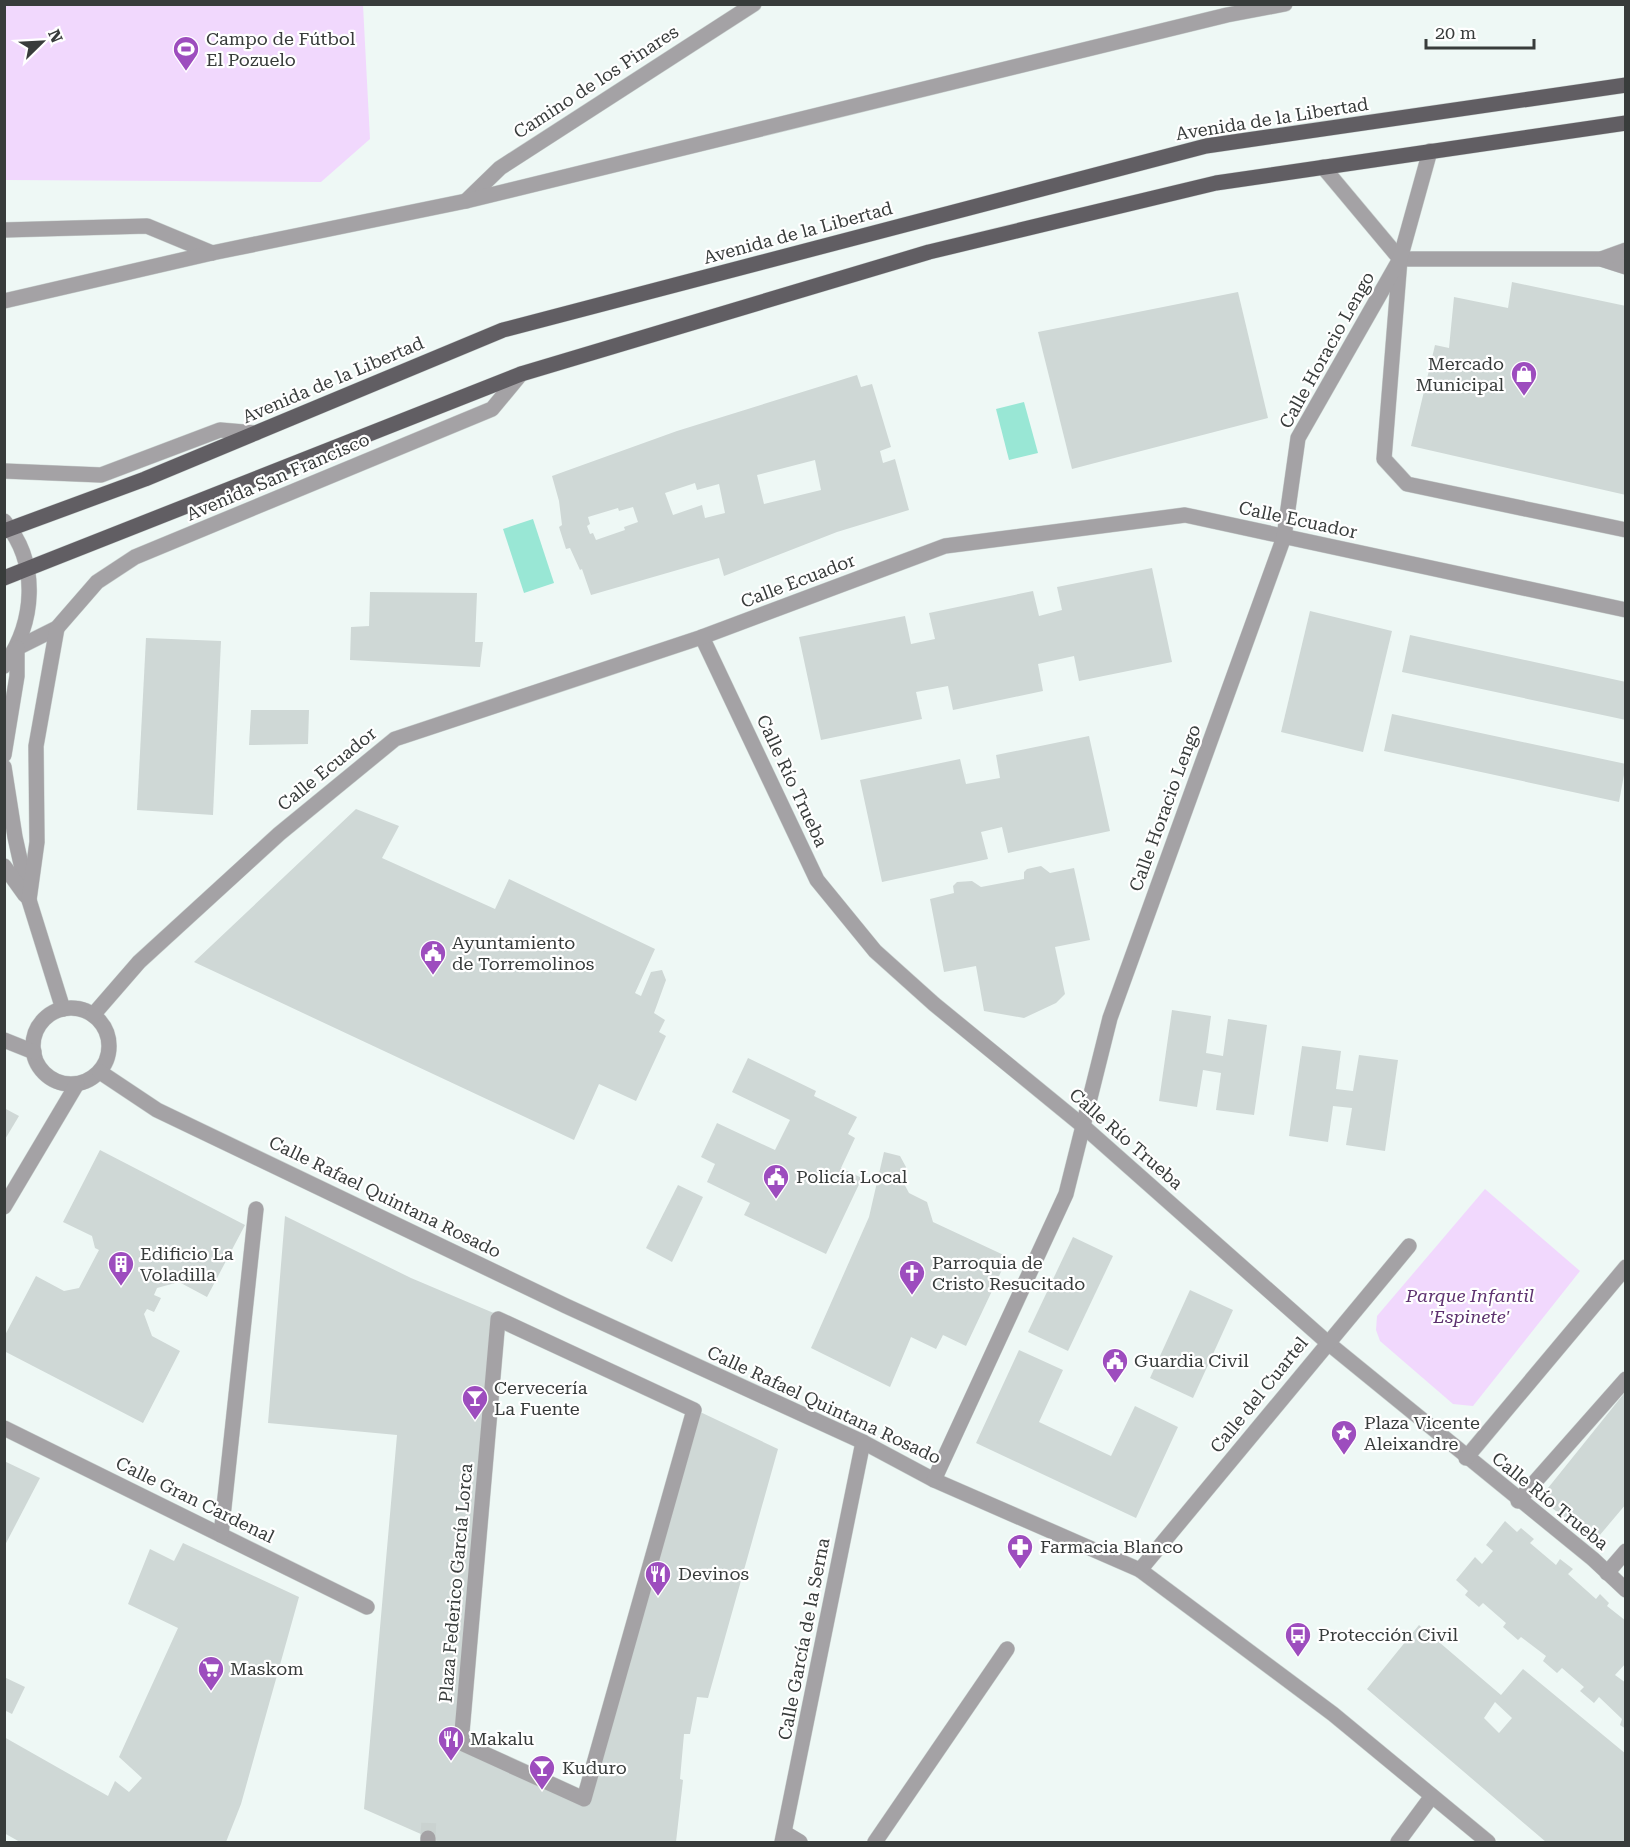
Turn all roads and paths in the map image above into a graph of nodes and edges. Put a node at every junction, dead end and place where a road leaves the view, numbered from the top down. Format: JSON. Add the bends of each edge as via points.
{"nodes":[{"id":1,"x":753,"y":4,"type":"edge"},
{"id":2,"x":1285,"y":4,"type":"edge"},
{"id":3,"x":1626,"y":85,"type":"edge"},
{"id":4,"x":1626,"y":123,"type":"edge"},
{"id":5,"x":1430,"y":151,"type":"junction"},
{"id":6,"x":1323,"y":167,"type":"junction"},
{"id":7,"x":466,"y":201,"type":"junction"},
{"id":8,"x":4,"y":230,"type":"edge"},
{"id":9,"x":1626,"y":250,"type":"edge"},
{"id":10,"x":212,"y":253,"type":"junction"},
{"id":11,"x":1400,"y":259,"type":"junction"},
{"id":12,"x":1601,"y":259,"type":"junction"},
{"id":13,"x":1626,"y":267,"type":"edge"},
{"id":14,"x":4,"y":296,"type":"edge"},
{"id":15,"x":21,"y":297,"type":"junction"},
{"id":16,"x":4,"y":301,"type":"edge"},
{"id":17,"x":4,"y":311,"type":"edge"},
{"id":18,"x":521,"y":374,"type":"junction"},
{"id":19,"x":256,"y":433,"type":"junction"},
{"id":20,"x":4,"y":471,"type":"edge"},
{"id":21,"x":7,"y":527,"type":"edge"},
{"id":22,"x":1626,"y":530,"type":"edge"},
{"id":23,"x":1284,"y":537,"type":"junction"},
{"id":24,"x":27,"y":568,"type":"junction"},
{"id":25,"x":4,"y":578,"type":"edge"},
{"id":26,"x":1626,"y":610,"type":"edge"},
{"id":27,"x":57,"y":628,"type":"junction"},
{"id":28,"x":702,"y":638,"type":"junction"},
{"id":29,"x":17,"y":648,"type":"junction"},
{"id":30,"x":4,"y":666,"type":"edge"},
{"id":31,"x":4,"y":755,"type":"edge"},
{"id":32,"x":4,"y":767,"type":"edge"},
{"id":33,"x":4,"y":866,"type":"edge"},
{"id":34,"x":29,"y":900,"type":"junction"},
{"id":35,"x":63,"y":1009,"type":"junction"},
{"id":36,"x":93,"y":1015,"type":"junction"},
{"id":37,"x":4,"y":1040,"type":"edge"},
{"id":38,"x":34,"y":1052,"type":"junction"},
{"id":39,"x":100,"y":1072,"type":"junction"},
{"id":40,"x":77,"y":1084,"type":"junction"},
{"id":41,"x":1083,"y":1126,"type":"junction"},
{"id":42,"x":4,"y":1207,"type":"edge"},
{"id":43,"x":256,"y":1209,"type":"dead end"},
{"id":44,"x":1409,"y":1246,"type":"dead end"},
{"id":45,"x":1626,"y":1267,"type":"edge"},
{"id":46,"x":1328,"y":1343,"type":"junction"},
{"id":47,"x":1626,"y":1379,"type":"edge"},
{"id":48,"x":694,"y":1410,"type":"joint"},
{"id":49,"x":4,"y":1428,"type":"edge"},
{"id":50,"x":863,"y":1442,"type":"junction"},
{"id":51,"x":1466,"y":1458,"type":"junction"},
{"id":52,"x":934,"y":1480,"type":"junction"},
{"id":53,"x":1518,"y":1501,"type":"junction"},
{"id":54,"x":221,"y":1535,"type":"junction"},
{"id":55,"x":1626,"y":1551,"type":"edge"},
{"id":56,"x":1140,"y":1570,"type":"junction"},
{"id":57,"x":1607,"y":1573,"type":"junction"},
{"id":58,"x":1626,"y":1590,"type":"edge"},
{"id":59,"x":368,"y":1608,"type":"dead end"},
{"id":60,"x":1007,"y":1649,"type":"dead end"},
{"id":61,"x":1432,"y":1796,"type":"junction"},
{"id":62,"x":783,"y":1838,"type":"edge"},
{"id":63,"x":800,"y":1842,"type":"edge"},
{"id":64,"x":876,"y":1842,"type":"edge"},
{"id":65,"x":1398,"y":1842,"type":"edge"},
{"id":66,"x":1488,"y":1842,"type":"edge"}],
"edges":[{"from":1,"to":7,"type":"street","name":"Camino de los Pinares","via":[[500,168]]},
{"from":2,"to":7,"type":"street"},
{"from":3,"to":19,"type":"main road","name":"Avenida de la Libertad","via":[[1206,146],[503,330]]},
{"from":4,"to":5,"type":"main road"},
{"from":5,"to":6,"type":"main road"},
{"from":5,"to":11,"type":"street","name":"Calle Horacio Lengo"},
{"from":6,"to":11,"type":"street"},
{"from":6,"to":18,"type":"main road","via":[[1216,183],[929,252]]},
{"from":7,"to":10,"type":"street"},
{"from":8,"to":10,"type":"street","via":[[147,226]]},
{"from":9,"to":12,"type":"street"},
{"from":10,"to":15,"type":"street"},
{"from":11,"to":12,"type":"street"},
{"from":11,"to":22,"type":"street","via":[[1384,459],[1407,484]]},
{"from":11,"to":23,"type":"street","name":"Calle Horacio Lengo","via":[[1298,438]]},
{"from":12,"to":13,"type":"street"},
{"from":14,"to":15,"type":"street"},
{"from":15,"to":16,"type":"street"},
{"from":15,"to":17,"type":"street"},
{"from":18,"to":24,"type":"main road"},
{"from":18,"to":27,"type":"street","name":"Avenida San Francisco","via":[[492,409],[135,557],[97,582]]},
{"from":19,"to":20,"type":"street","via":[[220,430],[101,475]]},
{"from":19,"to":21,"type":"main road","name":"Avenida de la Libertad","via":[[145,480]]},
{"from":21,"to":24,"type":"street","name":"Avenida de la Libertad"},
{"from":23,"to":26,"type":"street","name":"Calle Ecuador"},
{"from":23,"to":28,"type":"street","name":"Calle Ecuador","via":[[1185,515],[945,546]]},
{"from":23,"to":41,"type":"street","name":"Calle Horacio Lengo","via":[[1110,1018]]},
{"from":24,"to":25,"type":"main road"},
{"from":24,"to":29,"type":"street","name":"Avenida de la Libertad","via":[[27,622]]},
{"from":27,"to":29,"type":"street","name":"Avenida San Francisco"},
{"from":27,"to":34,"type":"street","via":[[36,746],[37,842]]},
{"from":28,"to":36,"type":"street","name":"Calle Ecuador","via":[[395,739],[279,834],[139,962]]},
{"from":28,"to":41,"type":"street","name":"Calle Río Trueba","via":[[817,880],[875,951]]},
{"from":29,"to":30,"type":"street","name":"Avenida de la Libertad"},
{"from":29,"to":31,"type":"street"},
{"from":32,"to":34,"type":"street"},
{"from":33,"to":34,"type":"street"},
{"from":34,"to":35,"type":"street"},
{"from":35,"to":36,"type":"street","via":[[74,1008]]},
{"from":35,"to":38,"type":"street","via":[[46,1018],[38,1028]]},
{"from":36,"to":39,"type":"street","via":[[108,1035],[109,1048]]},
{"from":37,"to":38,"type":"street"},
{"from":38,"to":40,"type":"street","via":[[46,1075],[57,1082]]},
{"from":39,"to":40,"type":"street"},
{"from":39,"to":50,"type":"street","name":"Calle Rafael Quintana Rosado","via":[[157,1110],[566,1306]]},
{"from":40,"to":42,"type":"street"},
{"from":41,"to":46,"type":"street","name":"Calle Río Trueba"},
{"from":41,"to":52,"type":"street","name":"Calle Horacio Lengo","via":[[1066,1194]]},
{"from":43,"to":54,"type":"street"},
{"from":44,"to":46,"type":"street","name":"Calle del Cuartel"},
{"from":45,"to":51,"type":"street"},
{"from":46,"to":51,"type":"street","name":"Calle Río Trueba"},
{"from":46,"to":56,"type":"street","name":"Calle del Cuartel"},
{"from":47,"to":53,"type":"street"},
{"from":48,"to":48,"type":"street","name":"Plaza Federico García Lorca","via":[[584,1799],[461,1743],[498,1319]]},
{"from":49,"to":54,"type":"street","name":"Calle Gran Cardenal"},
{"from":50,"to":52,"type":"street","name":"Calle Rafael Quintana Rosado"},
{"from":50,"to":62,"type":"street","name":"Calle García de la Serna"},
{"from":51,"to":53,"type":"street","name":"Calle Río Trueba"},
{"from":52,"to":56,"type":"street","name":"Calle Rafael Quintana Rosado"},
{"from":53,"to":57,"type":"street","name":"Calle Río Trueba"},
{"from":54,"to":59,"type":"street","name":"Calle Gran Cardenal"},
{"from":55,"to":57,"type":"street"},
{"from":56,"to":61,"type":"street","name":"Calle Rafael Quintana Rosado","via":[[1333,1714]]},
{"from":57,"to":58,"type":"street","name":"Calle Río Trueba"},
{"from":60,"to":64,"type":"street"},
{"from":61,"to":65,"type":"street"},
{"from":61,"to":66,"type":"street","name":"Calle Rafael Quintana Rosado"},
{"from":62,"to":63,"type":"street"}]}
